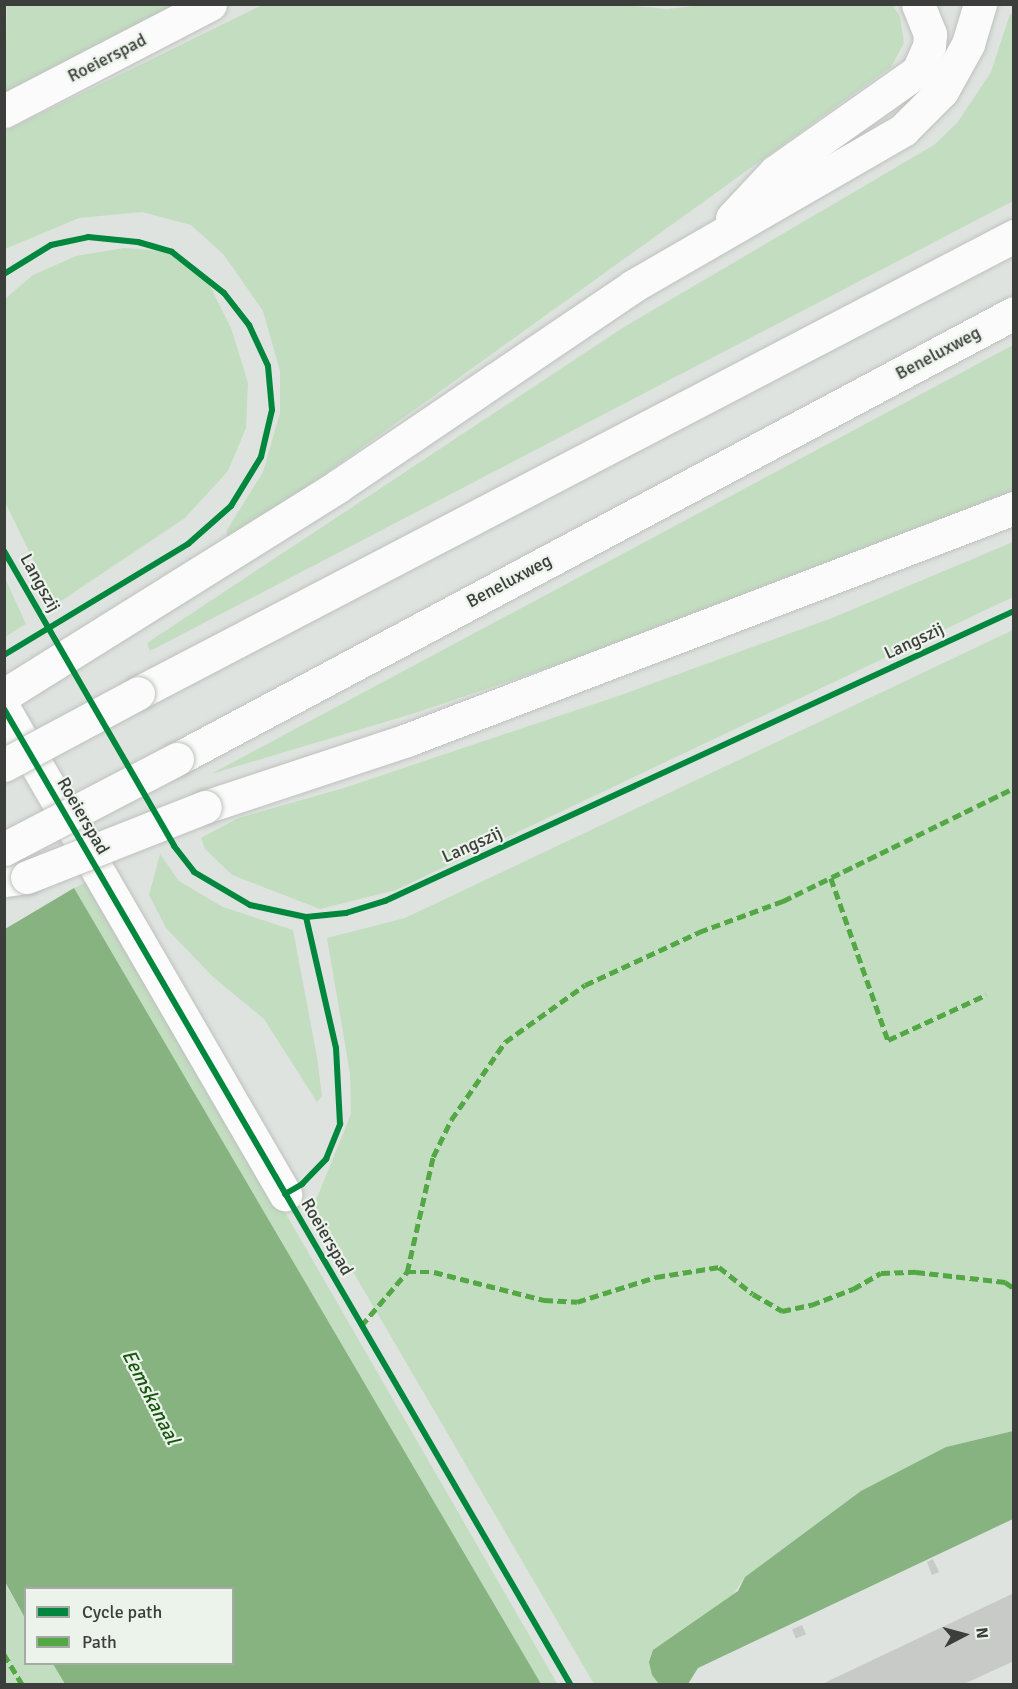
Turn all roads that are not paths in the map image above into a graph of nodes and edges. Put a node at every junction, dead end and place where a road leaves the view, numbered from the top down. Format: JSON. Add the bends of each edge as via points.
{"nodes":[{"id":1,"x":210,"y":4,"type":"edge"},
{"id":2,"x":918,"y":4,"type":"edge"},
{"id":3,"x":981,"y":4,"type":"edge"},
{"id":4,"x":4,"y":111,"type":"edge"},
{"id":5,"x":1014,"y":236,"type":"edge"},
{"id":6,"x":710,"y":241,"type":"junction"},
{"id":7,"x":1014,"y":313,"type":"edge"},
{"id":8,"x":1014,"y":508,"type":"edge"},
{"id":9,"x":4,"y":695,"type":"edge"},
{"id":10,"x":4,"y":710,"type":"edge"},
{"id":11,"x":4,"y":765,"type":"edge"},
{"id":12,"x":4,"y":849,"type":"edge"},
{"id":13,"x":4,"y":880,"type":"edge"},
{"id":14,"x":285,"y":1194,"type":"dead end"}],
"edges":[{"from":1,"to":4,"type":"main road","name":"Roeierspad"},
{"from":2,"to":6,"type":"main road","via":[[930,34],[918,71],[775,172]]},
{"from":3,"to":6,"type":"main road","via":[[968,44],[942,91],[903,130]]},
{"from":5,"to":11,"type":"main road","bridge":true},
{"from":6,"to":9,"type":"main road","via":[[633,286],[338,486],[105,636]]},
{"from":7,"to":12,"type":"main road","name":"Beneluxweg","bridge":true},
{"from":8,"to":13,"type":"main road","bridge":true,"via":[[407,740],[205,807],[27,877]]},
{"from":10,"to":14,"type":"main road","name":"Roeierspad"}]}
